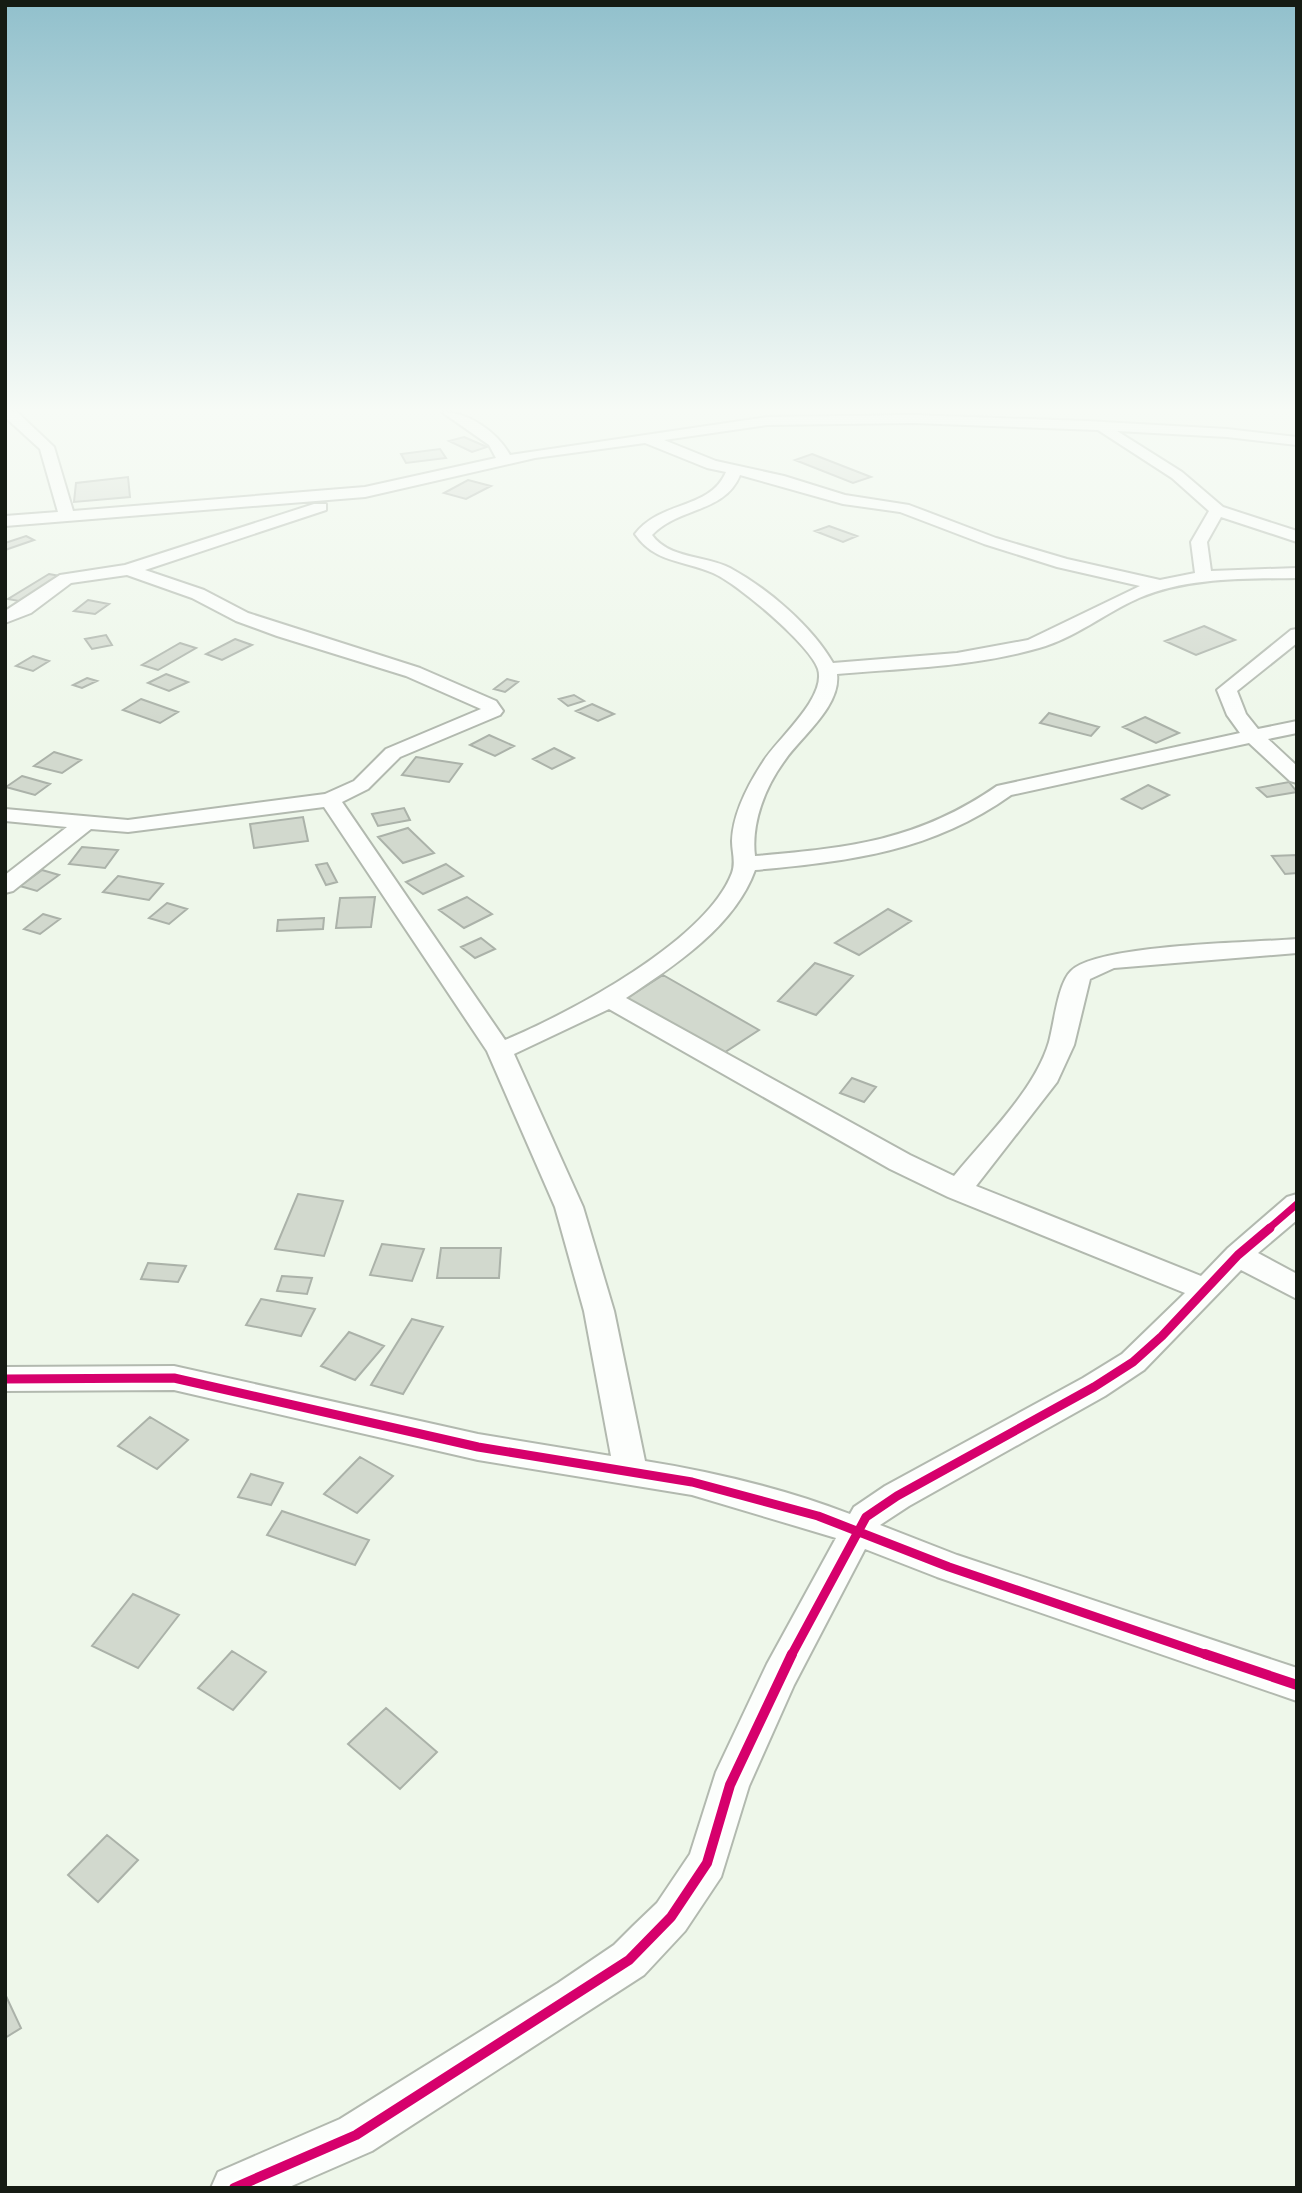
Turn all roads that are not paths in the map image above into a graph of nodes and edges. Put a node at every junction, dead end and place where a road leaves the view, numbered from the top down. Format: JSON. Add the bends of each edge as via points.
{"nodes":[{"id":1,"x":88,"y":514,"type":"edge"},
{"id":2,"x":297,"y":514,"type":"edge"},
{"id":3,"x":664,"y":514,"type":"edge"},
{"id":4,"x":920,"y":514,"type":"edge"},
{"id":5,"x":1215,"y":514,"type":"edge"},
{"id":6,"x":1230,"y":514,"type":"edge"},
{"id":7,"x":67,"y":516,"type":"joint"},
{"id":8,"x":5,"y":521,"type":"edge"},
{"id":9,"x":1297,"y":537,"type":"edge"},
{"id":10,"x":128,"y":570,"type":"junction"},
{"id":11,"x":1297,"y":573,"type":"edge"},
{"id":12,"x":1204,"y":579,"type":"junction"},
{"id":13,"x":1159,"y":585,"type":"junction"},
{"id":14,"x":5,"y":604,"type":"edge"},
{"id":15,"x":25,"y":608,"type":"junction"},
{"id":16,"x":5,"y":618,"type":"edge"},
{"id":17,"x":1297,"y":634,"type":"edge"},
{"id":18,"x":827,"y":669,"type":"junction"},
{"id":19,"x":1297,"y":727,"type":"edge"},
{"id":20,"x":1255,"y":736,"type":"junction"},
{"id":21,"x":1297,"y":777,"type":"edge"},
{"id":22,"x":330,"y":800,"type":"junction"},
{"id":23,"x":5,"y":815,"type":"edge"},
{"id":24,"x":84,"y":824,"type":"junction"},
{"id":25,"x":745,"y":864,"type":"junction"},
{"id":26,"x":5,"y":886,"type":"edge"},
{"id":27,"x":1297,"y":946,"type":"edge"},
{"id":28,"x":610,"y":999,"type":"junction"},
{"id":29,"x":500,"y":1051,"type":"junction"},
{"id":30,"x":958,"y":1190,"type":"junction"},
{"id":31,"x":1297,"y":1204,"type":"edge"},
{"id":32,"x":1238,"y":1255,"type":"junction"},
{"id":33,"x":1297,"y":1288,"type":"edge"},
{"id":34,"x":1207,"y":1290,"type":"junction"},
{"id":35,"x":5,"y":1379,"type":"edge"},
{"id":36,"x":632,"y":1472,"type":"junction"},
{"id":37,"x":857,"y":1532,"type":"junction"},
{"id":38,"x":1297,"y":1685,"type":"edge"},
{"id":39,"x":234,"y":2188,"type":"edge"}],
"edges":[{"from":1,"to":7,"type":"street"},
{"from":2,"to":10,"type":"street"},
{"from":3,"to":18,"type":"street","via":[[643,534],[648,542],[722,571],[779,614]]},
{"from":4,"to":13,"type":"street","via":[[1063,563]]},
{"from":5,"to":12,"type":"street","via":[[1199,542]]},
{"from":6,"to":9,"type":"street"},
{"from":7,"to":8,"type":"street"},
{"from":10,"to":15,"type":"street","via":[[66,579]]},
{"from":10,"to":22,"type":"street","via":[[198,594],[262,625],[413,671],[492,709],[488,715],[393,753],[361,785]]},
{"from":11,"to":12,"type":"street"},
{"from":12,"to":13,"type":"street"},
{"from":13,"to":18,"type":"street","via":[[1037,643],[998,653]]},
{"from":14,"to":15,"type":"street"},
{"from":15,"to":16,"type":"street"},
{"from":17,"to":20,"type":"street","via":[[1227,690],[1229,703]]},
{"from":18,"to":25,"type":"street","via":[[822,698],[785,744],[755,793],[743,841]]},
{"from":19,"to":20,"type":"street"},
{"from":20,"to":21,"type":"street"},
{"from":20,"to":25,"type":"street","via":[[1004,790],[972,813],[887,846]]},
{"from":22,"to":24,"type":"street","via":[[128,826]]},
{"from":22,"to":29,"type":"street"},
{"from":23,"to":24,"type":"street"},
{"from":24,"to":26,"type":"street"},
{"from":25,"to":28,"type":"street","via":[[715,919]]},
{"from":27,"to":30,"type":"street","via":[[1109,961],[1080,975],[1061,1045],[1044,1082]]},
{"from":28,"to":29,"type":"street"},
{"from":28,"to":30,"type":"street","via":[[771,1092]]},
{"from":29,"to":36,"type":"street","via":[[569,1207],[600,1311]]},
{"from":30,"to":34,"type":"street"},
{"from":31,"to":32,"type":"street"},
{"from":32,"to":33,"type":"street"},
{"from":32,"to":34,"type":"street"},
{"from":34,"to":37,"type":"street","via":[[1133,1362],[897,1496],[866,1517]]},
{"from":35,"to":36,"type":"street","via":[[174,1378],[478,1447]]},
{"from":36,"to":37,"type":"street","via":[[692,1482],[818,1516]]},
{"from":37,"to":38,"type":"street","via":[[1039,1599]]},
{"from":37,"to":39,"type":"street","via":[[780,1676],[730,1785],[707,1863],[649,1941],[573,1998],[356,2135]]}]}
